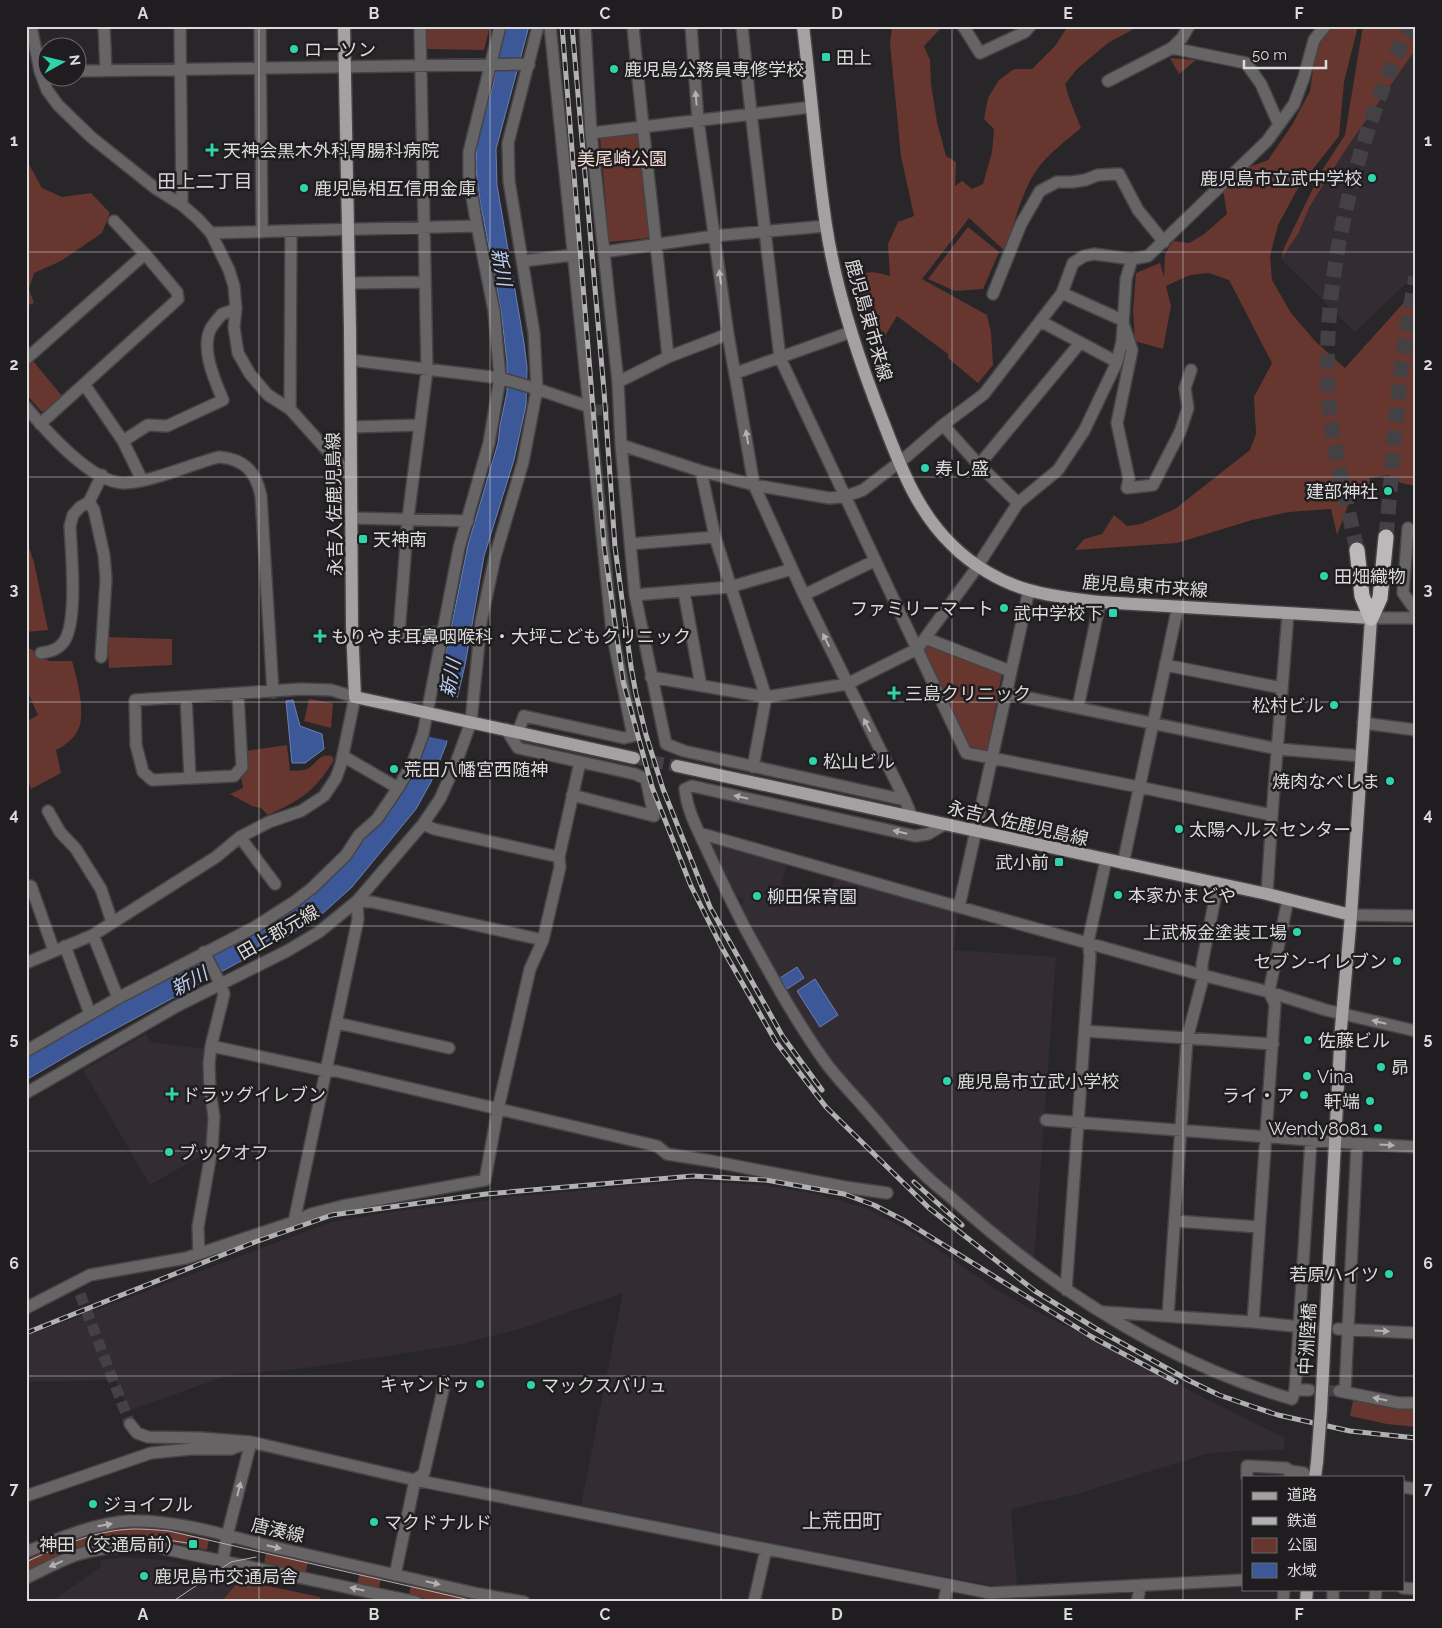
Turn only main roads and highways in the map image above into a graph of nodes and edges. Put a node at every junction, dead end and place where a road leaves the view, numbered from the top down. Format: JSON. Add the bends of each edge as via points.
{"nodes":[{"id":1,"x":344,"y":26,"type":"edge"},
{"id":2,"x":803,"y":26,"type":"edge"},
{"id":3,"x":1386,"y":537,"type":"tunnel mouth"},
{"id":4,"x":1357,"y":550,"type":"tunnel mouth"},
{"id":5,"x":1371,"y":618,"type":"junction"},
{"id":6,"x":634,"y":758,"type":"tunnel mouth"},
{"id":7,"x":677,"y":766,"type":"tunnel mouth"},
{"id":8,"x":1351,"y":915,"type":"junction"},
{"id":9,"x":1310,"y":1475,"type":"edge"}],
"edges":[{"from":1,"to":6,"type":"main road","name":"永吉入佐鹿児島線","via":[[355,696]]},
{"from":2,"to":5,"type":"main road","name":"鹿児島東市来線","via":[[826,226],[851,332],[907,483],[925,513],[952,545],[1000,579],[1029,590],[1100,602]]},
{"from":3,"to":5,"type":"highway","via":[[1380,598]]},
{"from":4,"to":5,"type":"highway","via":[[1362,596]]},
{"from":5,"to":8,"type":"main road"},
{"from":7,"to":8,"type":"main road","name":"永吉入佐鹿児島線","via":[[1218,883]]},
{"from":8,"to":9,"type":"main road","name":"中洲陸橋","bridge":true,"via":[[1342,1013],[1321,1410],[1317,1462]]}]}
